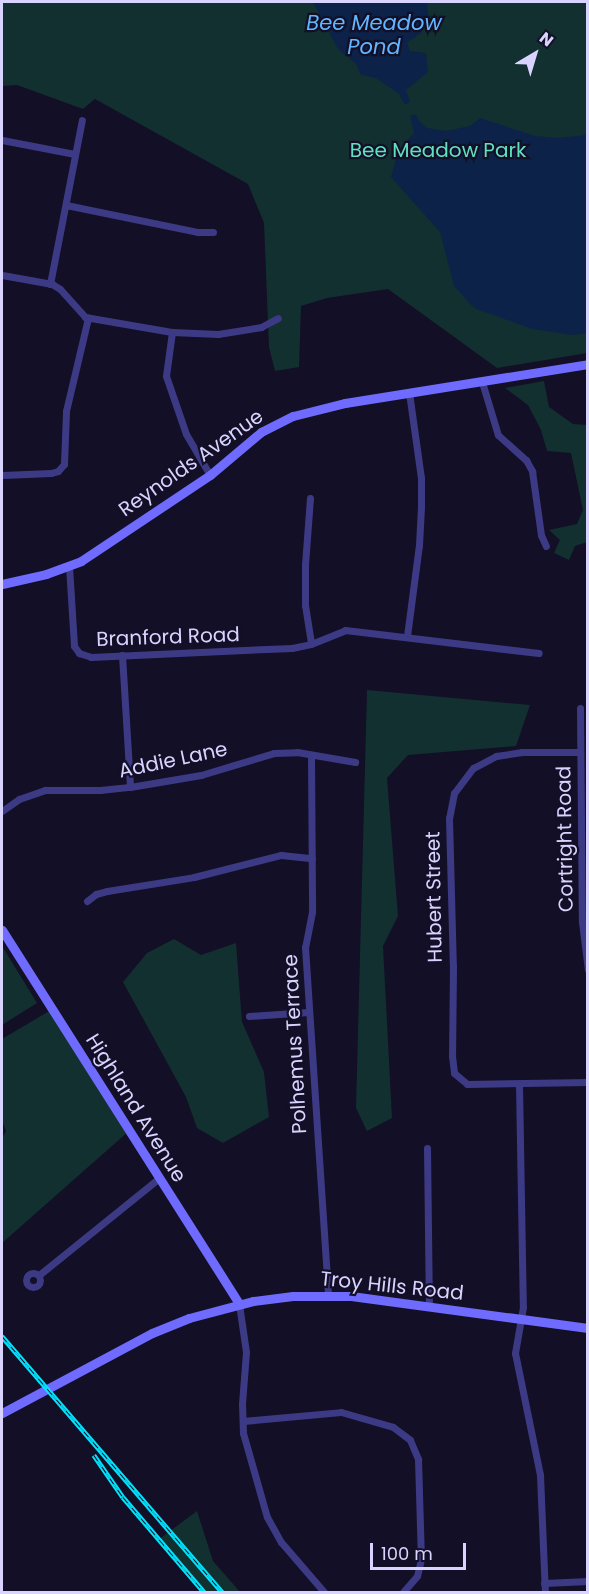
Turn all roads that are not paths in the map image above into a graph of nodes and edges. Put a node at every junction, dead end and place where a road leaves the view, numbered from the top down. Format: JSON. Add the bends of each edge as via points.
{"nodes":[{"id":1,"x":82,"y":120,"type":"dead end"},
{"id":2,"x":2,"y":140,"type":"edge"},
{"id":3,"x":75,"y":154,"type":"junction"},
{"id":4,"x":66,"y":205,"type":"junction"},
{"id":5,"x":213,"y":232,"type":"dead end"},
{"id":6,"x":2,"y":275,"type":"edge"},
{"id":7,"x":50,"y":284,"type":"junction"},
{"id":8,"x":88,"y":318,"type":"junction"},
{"id":9,"x":278,"y":318,"type":"dead end"},
{"id":10,"x":172,"y":332,"type":"junction"},
{"id":11,"x":588,"y":364,"type":"edge"},
{"id":12,"x":482,"y":382,"type":"junction"},
{"id":13,"x":409,"y":393,"type":"junction"},
{"id":14,"x":2,"y":475,"type":"edge"},
{"id":15,"x":210,"y":475,"type":"junction"},
{"id":16,"x":310,"y":498,"type":"dead end"},
{"id":17,"x":546,"y":546,"type":"dead end"},
{"id":18,"x":69,"y":566,"type":"junction"},
{"id":19,"x":2,"y":584,"type":"edge"},
{"id":20,"x":407,"y":636,"type":"junction"},
{"id":21,"x":312,"y":644,"type":"junction"},
{"id":22,"x":539,"y":653,"type":"dead end"},
{"id":23,"x":122,"y":655,"type":"junction"},
{"id":24,"x":580,"y":708,"type":"dead end"},
{"id":25,"x":580,"y":752,"type":"junction"},
{"id":26,"x":311,"y":755,"type":"junction"},
{"id":27,"x":356,"y":762,"type":"dead end"},
{"id":28,"x":130,"y":787,"type":"junction"},
{"id":29,"x":2,"y":811,"type":"edge"},
{"id":30,"x":312,"y":858,"type":"junction"},
{"id":31,"x":87,"y":901,"type":"dead end"},
{"id":32,"x":2,"y":930,"type":"edge"},
{"id":33,"x":588,"y":970,"type":"edge"},
{"id":34,"x":309,"y":1012,"type":"junction"},
{"id":35,"x":249,"y":1016,"type":"dead end"},
{"id":36,"x":588,"y":1082,"type":"edge"},
{"id":37,"x":519,"y":1085,"type":"junction"},
{"id":38,"x":427,"y":1148,"type":"dead end"},
{"id":39,"x":159,"y":1178,"type":"junction"},
{"id":40,"x":39,"y":1275,"type":"dead end"},
{"id":41,"x":328,"y":1295,"type":"junction"},
{"id":42,"x":239,"y":1304,"type":"junction"},
{"id":43,"x":429,"y":1305,"type":"junction"},
{"id":44,"x":520,"y":1319,"type":"junction"},
{"id":45,"x":588,"y":1328,"type":"edge"},
{"id":46,"x":2,"y":1413,"type":"edge"},
{"id":47,"x":243,"y":1421,"type":"junction"},
{"id":48,"x":588,"y":1581,"type":"edge"},
{"id":49,"x":544,"y":1583,"type":"junction"},
{"id":50,"x":324,"y":1593,"type":"edge"},
{"id":51,"x":403,"y":1593,"type":"edge"},
{"id":52,"x":545,"y":1593,"type":"edge"}],
"edges":[{"from":1,"to":3,"type":"street"},
{"from":2,"to":3,"type":"street"},
{"from":3,"to":4,"type":"street"},
{"from":4,"to":5,"type":"street"},
{"from":4,"to":7,"type":"street"},
{"from":6,"to":7,"type":"street"},
{"from":7,"to":8,"type":"street"},
{"from":8,"to":10,"type":"street"},
{"from":8,"to":14,"type":"street","via":[[66,411],[64,464],[51,473]]},
{"from":9,"to":10,"type":"street","via":[[261,327],[235,331],[196,335]]},
{"from":10,"to":15,"type":"street","via":[[166,376],[186,434]]},
{"from":11,"to":12,"type":"street","name":"Reynolds Avenue"},
{"from":12,"to":13,"type":"street","name":"Reynolds Avenue"},
{"from":12,"to":17,"type":"street","via":[[498,435],[526,460],[532,471]]},
{"from":13,"to":15,"type":"street","name":"Reynolds Avenue","via":[[327,406],[293,416],[261,432]]},
{"from":13,"to":20,"type":"street","via":[[420,468],[421,507]]},
{"from":15,"to":18,"type":"street","name":"Reynolds Avenue"},
{"from":16,"to":21,"type":"street","via":[[304,564],[305,605]]},
{"from":18,"to":19,"type":"street","name":"Reynolds Avenue"},
{"from":18,"to":23,"type":"street","name":"Branford Road","via":[[76,650],[91,657]]},
{"from":20,"to":21,"type":"street","name":"Branford Road","via":[[345,630]]},
{"from":20,"to":22,"type":"street","name":"Branford Road"},
{"from":21,"to":23,"type":"street","name":"Branford Road"},
{"from":23,"to":28,"type":"street"},
{"from":24,"to":25,"type":"street","name":"Cortright Road"},
{"from":25,"to":33,"type":"street","name":"Cortright Road","via":[[582,922]]},
{"from":25,"to":37,"type":"street","name":"Hubert Street","via":[[522,752],[488,759],[466,774],[451,801],[452,1064],[457,1076],[467,1084]]},
{"from":26,"to":27,"type":"street","name":"Addie Lane"},
{"from":26,"to":28,"type":"street","name":"Addie Lane","via":[[274,753],[201,775]]},
{"from":26,"to":30,"type":"street","name":"Polhemus Terrace"},
{"from":28,"to":29,"type":"street","name":"Addie Lane","via":[[45,790]]},
{"from":30,"to":31,"type":"street","via":[[281,855],[194,877],[107,891]]},
{"from":30,"to":34,"type":"street","name":"Polhemus Terrace","via":[[312,912],[305,947]]},
{"from":32,"to":39,"type":"street","name":"Highland Avenue"},
{"from":34,"to":35,"type":"street"},
{"from":34,"to":41,"type":"street","name":"Polhemus Terrace"},
{"from":36,"to":37,"type":"street"},
{"from":37,"to":44,"type":"street","via":[[523,1307]]},
{"from":38,"to":43,"type":"street"},
{"from":39,"to":40,"type":"street"},
{"from":39,"to":42,"type":"street","name":"Highland Avenue"},
{"from":41,"to":42,"type":"street","name":"Troy Hills Road"},
{"from":41,"to":43,"type":"street","name":"Troy Hills Road"},
{"from":42,"to":46,"type":"street","name":"Troy Hills Road","via":[[152,1333]]},
{"from":42,"to":47,"type":"street","via":[[246,1352]]},
{"from":43,"to":44,"type":"street","name":"Troy Hills Road"},
{"from":44,"to":45,"type":"street","name":"Troy Hills Road"},
{"from":44,"to":49,"type":"street","via":[[515,1353],[540,1475]]},
{"from":47,"to":50,"type":"street","via":[[270,1526]]},
{"from":47,"to":51,"type":"street","via":[[342,1412],[393,1427],[410,1440],[418,1459],[421,1559],[417,1576]]},
{"from":48,"to":49,"type":"street"},
{"from":49,"to":52,"type":"street"}]}
